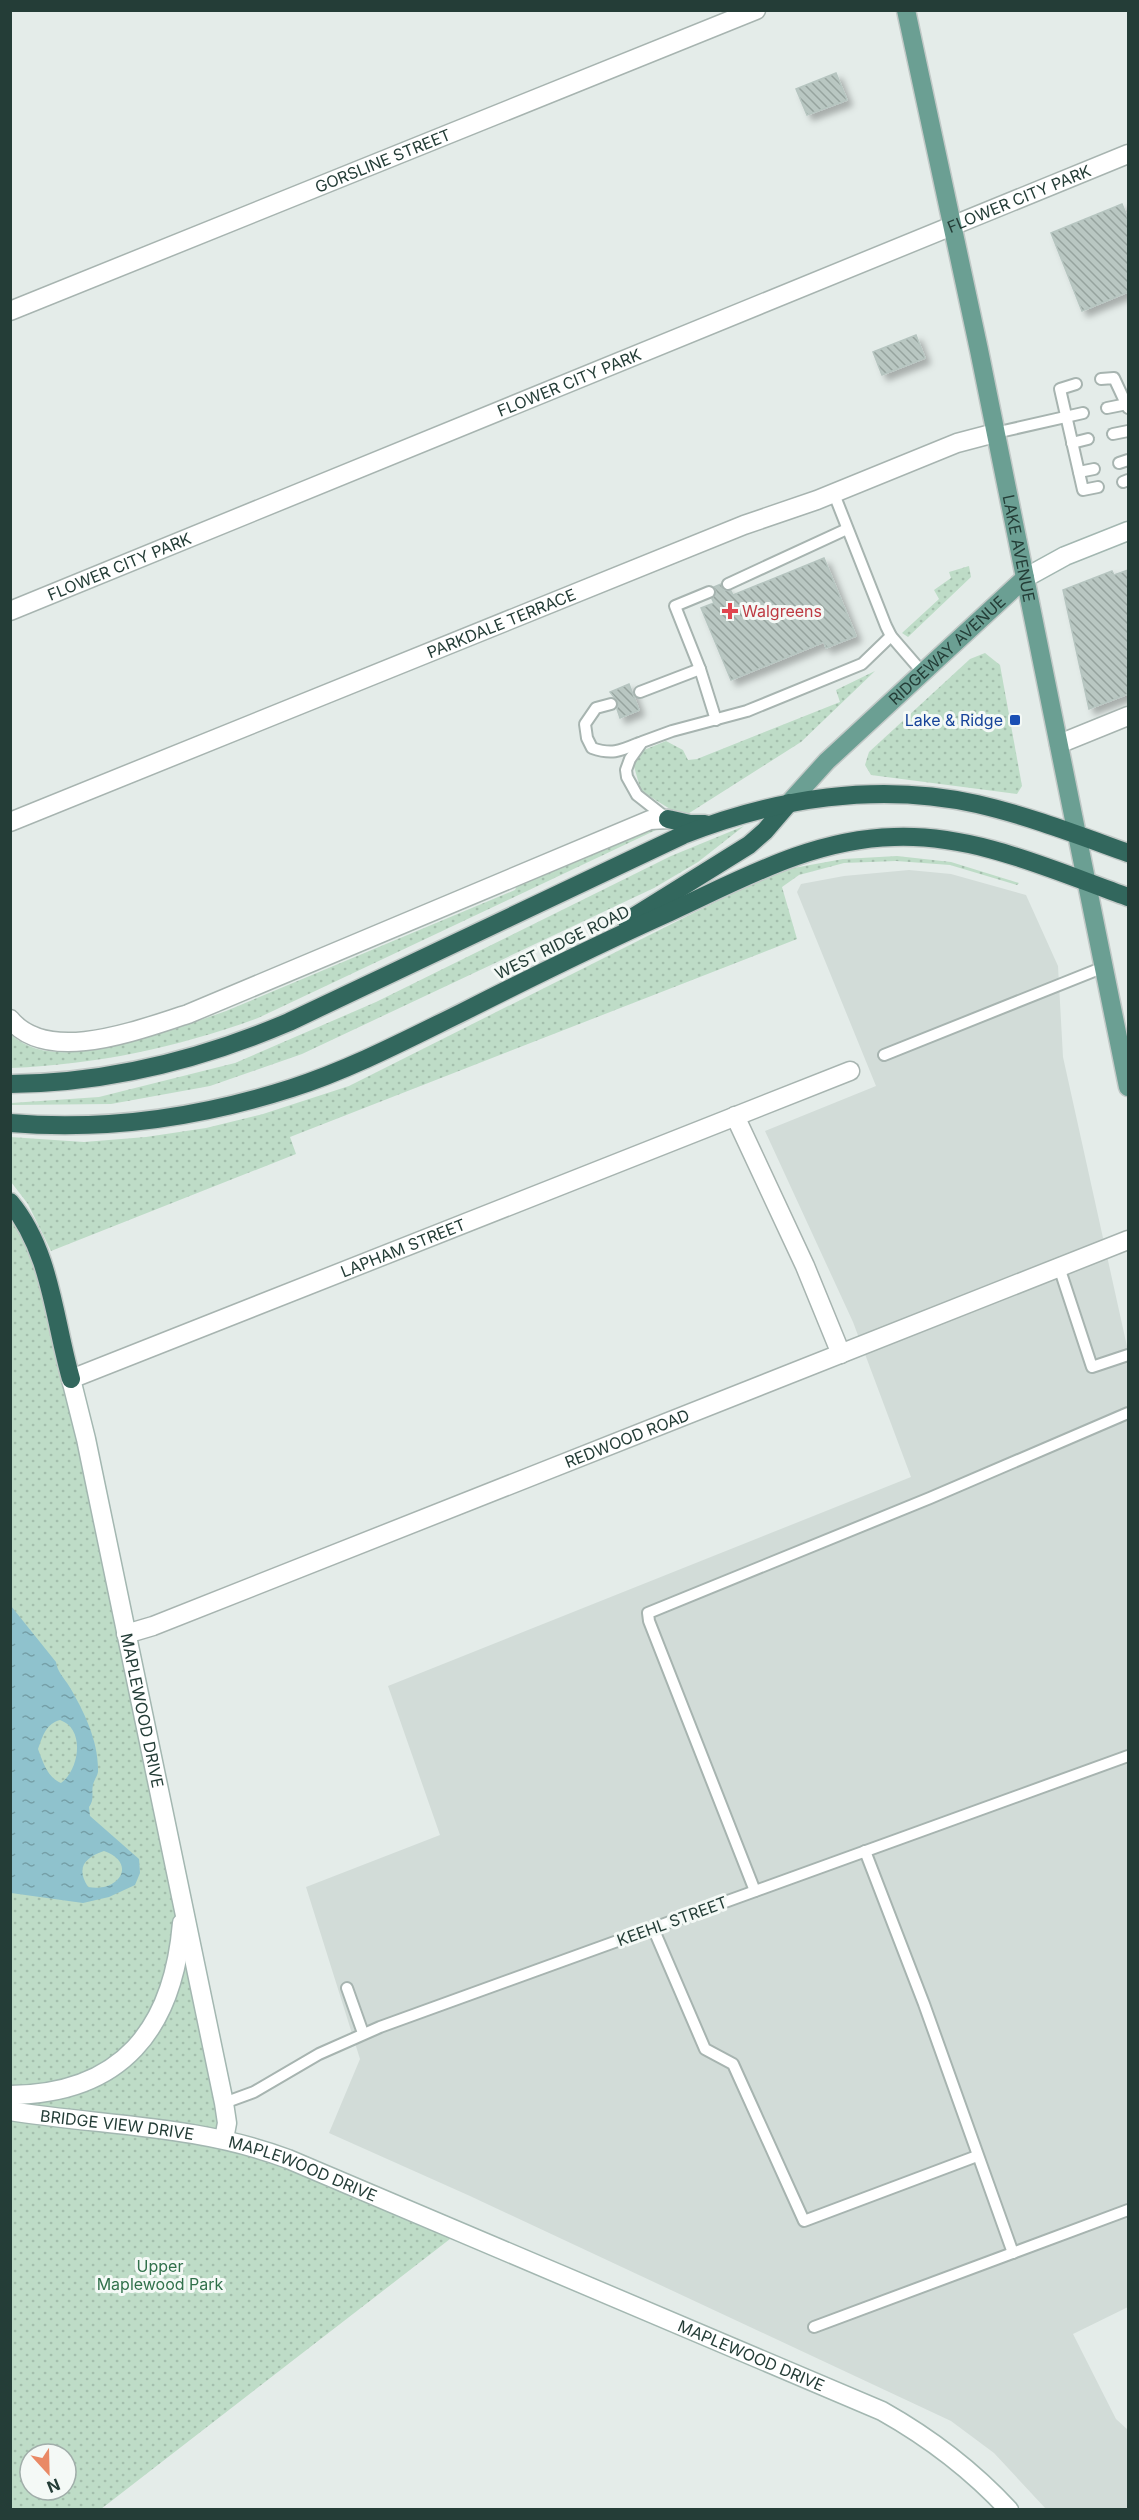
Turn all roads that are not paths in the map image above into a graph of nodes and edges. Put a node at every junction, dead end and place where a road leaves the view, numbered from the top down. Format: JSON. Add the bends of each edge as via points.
{"nodes":[{"id":1,"x":756,"y":10,"type":"edge"},
{"id":2,"x":906,"y":10,"type":"edge"},
{"id":3,"x":1128,"y":154,"type":"edge"},
{"id":4,"x":952,"y":225,"type":"junction"},
{"id":5,"x":10,"y":311,"type":"edge"},
{"id":6,"x":1101,"y":379,"type":"dead end"},
{"id":7,"x":1076,"y":384,"type":"dead end"},
{"id":8,"x":1128,"y":406,"type":"edge"},
{"id":9,"x":1107,"y":408,"type":"dead end"},
{"id":10,"x":1083,"y":413,"type":"dead end"},
{"id":11,"x":1066,"y":417,"type":"junction"},
{"id":12,"x":1128,"y":431,"type":"edge"},
{"id":13,"x":995,"y":433,"type":"junction"},
{"id":14,"x":1113,"y":434,"type":"dead end"},
{"id":15,"x":1088,"y":439,"type":"dead end"},
{"id":16,"x":1072,"y":443,"type":"junction"},
{"id":17,"x":1094,"y":468,"type":"dead end"},
{"id":18,"x":1079,"y":472,"type":"junction"},
{"id":19,"x":1098,"y":487,"type":"dead end"},
{"id":20,"x":834,"y":494,"type":"junction"},
{"id":21,"x":847,"y":529,"type":"junction"},
{"id":22,"x":1128,"y":531,"type":"edge"},
{"id":23,"x":1025,"y":579,"type":"junction"},
{"id":24,"x":728,"y":584,"type":"dead end"},
{"id":25,"x":709,"y":592,"type":"dead end"},
{"id":26,"x":10,"y":611,"type":"edge"},
{"id":27,"x":891,"y":636,"type":"junction"},
{"id":28,"x":700,"y":669,"type":"junction"},
{"id":29,"x":923,"y":673,"type":"junction"},
{"id":30,"x":640,"y":692,"type":"dead end"},
{"id":31,"x":611,"y":704,"type":"dead end"},
{"id":32,"x":1128,"y":716,"type":"edge"},
{"id":33,"x":716,"y":720,"type":"junction"},
{"id":34,"x":642,"y":742,"type":"junction"},
{"id":35,"x":1059,"y":744,"type":"junction"},
{"id":36,"x":789,"y":803,"type":"junction"},
{"id":37,"x":668,"y":819,"type":"junction"},
{"id":38,"x":10,"y":822,"type":"edge"},
{"id":39,"x":716,"y":822,"type":"junction"},
{"id":40,"x":1077,"y":835,"type":"junction"},
{"id":41,"x":1128,"y":853,"type":"edge"},
{"id":42,"x":1087,"y":882,"type":"junction"},
{"id":43,"x":1128,"y":897,"type":"edge"},
{"id":44,"x":1104,"y":968,"type":"junction"},
{"id":45,"x":540,"y":973,"type":"junction"},
{"id":46,"x":10,"y":1019,"type":"edge"},
{"id":47,"x":885,"y":1055,"type":"dead end"},
{"id":48,"x":850,"y":1071,"type":"dead end"},
{"id":49,"x":10,"y":1084,"type":"edge"},
{"id":50,"x":1128,"y":1087,"type":"edge"},
{"id":51,"x":735,"y":1116,"type":"junction"},
{"id":52,"x":10,"y":1123,"type":"edge"},
{"id":53,"x":10,"y":1202,"type":"edge"},
{"id":54,"x":1128,"y":1240,"type":"edge"},
{"id":55,"x":1059,"y":1267,"type":"junction"},
{"id":56,"x":841,"y":1353,"type":"junction"},
{"id":57,"x":1128,"y":1355,"type":"edge"},
{"id":58,"x":71,"y":1379,"type":"junction"},
{"id":59,"x":1128,"y":1413,"type":"edge"},
{"id":60,"x":126,"y":1634,"type":"junction"},
{"id":61,"x":1128,"y":1756,"type":"edge"},
{"id":62,"x":865,"y":1851,"type":"junction"},
{"id":63,"x":755,"y":1891,"type":"junction"},
{"id":64,"x":183,"y":1900,"type":"junction"},
{"id":65,"x":653,"y":1928,"type":"junction"},
{"id":66,"x":347,"y":1988,"type":"dead end"},
{"id":67,"x":363,"y":2033,"type":"junction"},
{"id":68,"x":10,"y":2096,"type":"edge"},
{"id":69,"x":224,"y":2103,"type":"junction"},
{"id":70,"x":10,"y":2111,"type":"edge"},
{"id":71,"x":224,"y":2139,"type":"junction"},
{"id":72,"x":977,"y":2156,"type":"junction"},
{"id":73,"x":1128,"y":2210,"type":"edge"},
{"id":74,"x":1013,"y":2253,"type":"junction"},
{"id":75,"x":814,"y":2327,"type":"dead end"},
{"id":76,"x":1009,"y":2510,"type":"edge"}],
"edges":[{"from":1,"to":5,"type":"street","name":"GORSLINE STREET"},
{"from":2,"to":4,"type":"main road","name":"LAKE AVENUE"},
{"from":3,"to":4,"type":"street","name":"FLOWER CITY PARK"},
{"from":4,"to":13,"type":"main road","name":"LAKE AVENUE"},
{"from":4,"to":26,"type":"street","name":"FLOWER CITY PARK"},
{"from":6,"to":8,"type":"lane","via":[[1114,378]]},
{"from":7,"to":11,"type":"lane","via":[[1060,389]]},
{"from":8,"to":9,"type":"lane"},
{"from":10,"to":11,"type":"lane"},
{"from":11,"to":13,"type":"lane"},
{"from":11,"to":16,"type":"lane"},
{"from":12,"to":14,"type":"lane"},
{"from":13,"to":20,"type":"street","name":"PARKDALE TERRACE","via":[[957,443]]},
{"from":13,"to":23,"type":"main road","name":"LAKE AVENUE"},
{"from":15,"to":16,"type":"lane"},
{"from":16,"to":18,"type":"lane"},
{"from":17,"to":18,"type":"lane"},
{"from":18,"to":19,"type":"lane","via":[[1083,490]]},
{"from":20,"to":21,"type":"lane"},
{"from":20,"to":38,"type":"street","name":"PARKDALE TERRACE","via":[[744,525]]},
{"from":21,"to":24,"type":"lane"},
{"from":21,"to":27,"type":"lane"},
{"from":22,"to":23,"type":"street","name":"RIDGEWAY AVENUE","via":[[1065,556]]},
{"from":23,"to":29,"type":"main road","name":"RIDGEWAY AVENUE"},
{"from":23,"to":35,"type":"main road","name":"LAKE AVENUE"},
{"from":25,"to":28,"type":"lane","via":[[675,606]]},
{"from":27,"to":29,"type":"lane"},
{"from":27,"to":33,"type":"lane","via":[[862,664]]},
{"from":28,"to":30,"type":"lane"},
{"from":28,"to":33,"type":"lane"},
{"from":29,"to":36,"type":"main road","name":"RIDGEWAY AVENUE","via":[[827,760]]},
{"from":31,"to":34,"type":"lane","via":[[596,708],[585,724],[592,748],[618,752]]},
{"from":32,"to":35,"type":"street"},
{"from":33,"to":34,"type":"lane"},
{"from":34,"to":37,"type":"lane","via":[[627,765],[629,783],[644,802]]},
{"from":35,"to":40,"type":"main road","name":"LAKE AVENUE"},
{"from":36,"to":39,"type":"highway"},
{"from":36,"to":40,"type":"highway","via":[[866,794],[931,796],[1006,811]]},
{"from":36,"to":45,"type":"highway","via":[[749,845]]},
{"from":37,"to":39,"type":"highway","via":[[690,824]]},
{"from":37,"to":46,"type":"street","via":[[650,820],[188,1014],[131,1031],[58,1043],[36,1038]]},
{"from":39,"to":49,"type":"highway","via":[[289,1022],[225,1047],[125,1073]]},
{"from":40,"to":41,"type":"highway"},
{"from":40,"to":42,"type":"main road","name":"LAKE AVENUE"},
{"from":42,"to":43,"type":"highway","name":"WEST RIDGE ROAD"},
{"from":42,"to":44,"type":"main road","name":"LAKE AVENUE"},
{"from":42,"to":45,"type":"highway","name":"WEST RIDGE ROAD","via":[[1002,852],[957,841],[895,837],[848,841],[780,861]]},
{"from":44,"to":47,"type":"lane"},
{"from":44,"to":50,"type":"main road","name":"LAKE AVENUE"},
{"from":45,"to":52,"type":"highway","name":"WEST RIDGE ROAD","via":[[357,1063],[260,1098],[193,1113],[125,1122]]},
{"from":48,"to":51,"type":"street","name":"LAPHAM STREET"},
{"from":51,"to":56,"type":"street"},
{"from":51,"to":58,"type":"street","name":"LAPHAM STREET"},
{"from":53,"to":58,"type":"highway","via":[[31,1234],[43,1264]]},
{"from":54,"to":55,"type":"street","name":"REDWOOD ROAD"},
{"from":55,"to":56,"type":"street","name":"REDWOOD ROAD"},
{"from":55,"to":57,"type":"lane","via":[[1092,1367]]},
{"from":56,"to":60,"type":"street","name":"REDWOOD ROAD"},
{"from":58,"to":60,"type":"street","name":"MAPLEWOOD DRIVE"},
{"from":59,"to":63,"type":"lane","via":[[648,1613]]},
{"from":60,"to":64,"type":"street","name":"MAPLEWOOD DRIVE"},
{"from":61,"to":62,"type":"lane","name":"KEEHL STREET"},
{"from":62,"to":63,"type":"lane","name":"KEEHL STREET"},
{"from":62,"to":72,"type":"lane"},
{"from":63,"to":65,"type":"lane","name":"KEEHL STREET"},
{"from":64,"to":68,"type":"street","via":[[179,1948],[169,1991],[152,2027],[134,2049],[105,2074],[82,2084]]},
{"from":64,"to":69,"type":"street","name":"MAPLEWOOD DRIVE"},
{"from":65,"to":67,"type":"lane","name":"KEEHL STREET"},
{"from":65,"to":72,"type":"lane","via":[[705,2049],[733,2064],[804,2221]]},
{"from":66,"to":67,"type":"lane"},
{"from":67,"to":69,"type":"lane","name":"KEEHL STREET","via":[[254,2092]]},
{"from":69,"to":71,"type":"street","name":"MAPLEWOOD DRIVE"},
{"from":70,"to":71,"type":"street","name":"BRIDGE VIEW DRIVE"},
{"from":71,"to":76,"type":"street","name":"MAPLEWOOD DRIVE","via":[[300,2164],[882,2411],[940,2446]]},
{"from":72,"to":74,"type":"lane"},
{"from":73,"to":74,"type":"lane"},
{"from":74,"to":75,"type":"lane"}]}
